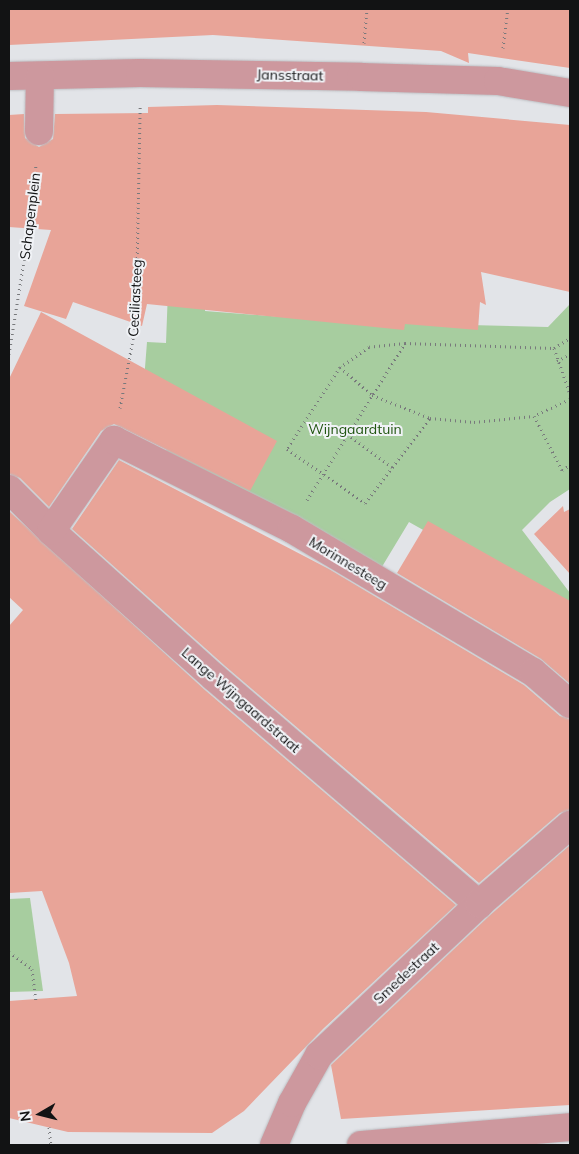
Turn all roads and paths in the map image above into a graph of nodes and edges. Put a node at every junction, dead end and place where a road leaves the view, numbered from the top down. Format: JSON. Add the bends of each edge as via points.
{"nodes":[{"id":1,"x":140,"y":73,"type":"junction"},
{"id":2,"x":9,"y":76,"type":"edge"},
{"id":3,"x":40,"y":76,"type":"junction"},
{"id":4,"x":570,"y":93,"type":"edge"},
{"id":5,"x":39,"y":131,"type":"joint"},
{"id":6,"x":570,"y":338,"type":"edge"},
{"id":7,"x":405,"y":344,"type":"junction"},
{"id":8,"x":554,"y":348,"type":"junction"},
{"id":9,"x":9,"y":354,"type":"edge"},
{"id":10,"x":570,"y":354,"type":"edge"},
{"id":11,"x":557,"y":361,"type":"junction"},
{"id":12,"x":340,"y":367,"type":"junction"},
{"id":13,"x":570,"y":394,"type":"edge"},
{"id":14,"x":372,"y":395,"type":"junction"},
{"id":15,"x":570,"y":398,"type":"edge"},
{"id":16,"x":534,"y":416,"type":"junction"},
{"id":17,"x":430,"y":418,"type":"junction"},
{"id":18,"x":347,"y":434,"type":"junction"},
{"id":19,"x":114,"y":440,"type":"junction"},
{"id":20,"x":570,"y":465,"type":"edge"},
{"id":21,"x":392,"y":467,"type":"junction"},
{"id":22,"x":322,"y":473,"type":"junction"},
{"id":23,"x":9,"y":489,"type":"edge"},
{"id":24,"x":292,"y":529,"type":"junction"},
{"id":25,"x":51,"y":531,"type":"junction"},
{"id":26,"x":570,"y":704,"type":"edge"},
{"id":27,"x":570,"y":825,"type":"edge"},
{"id":28,"x":479,"y":904,"type":"junction"},
{"id":29,"x":9,"y":952,"type":"edge"},
{"id":30,"x":36,"y":1001,"type":"dead end"},
{"id":31,"x":49,"y":1127,"type":"dead end"},
{"id":32,"x":570,"y":1127,"type":"edge"},
{"id":33,"x":51,"y":1145,"type":"edge"},
{"id":34,"x":274,"y":1145,"type":"edge"},
{"id":35,"x":361,"y":1145,"type":"edge"}],
"edges":[{"from":1,"to":3,"type":"street","name":"Jansstraat"},
{"from":1,"to":4,"type":"street","name":"Jansstraat","via":[[498,81]]},
{"from":1,"to":19,"type":"path","name":"Ceciliasteeg","via":[[136,323]]},
{"from":2,"to":3,"type":"street","name":"Jansstraat"},
{"from":3,"to":5,"type":"street"},
{"from":5,"to":9,"type":"path","name":"Schapenplein","via":[[31,217]]},
{"from":6,"to":8,"type":"path"},
{"from":7,"to":8,"type":"path"},
{"from":7,"to":12,"type":"path","via":[[369,347]]},
{"from":7,"to":14,"type":"path"},
{"from":8,"to":11,"type":"path"},
{"from":10,"to":11,"type":"path"},
{"from":11,"to":13,"type":"path"},
{"from":12,"to":14,"type":"path"},
{"from":12,"to":22,"type":"path","via":[[287,449]]},
{"from":14,"to":17,"type":"path"},
{"from":14,"to":18,"type":"path"},
{"from":15,"to":16,"type":"path"},
{"from":16,"to":17,"type":"path","via":[[474,422]]},
{"from":16,"to":20,"type":"path","via":[[562,470]]},
{"from":17,"to":21,"type":"path"},
{"from":18,"to":21,"type":"path"},
{"from":18,"to":22,"type":"path"},
{"from":19,"to":24,"type":"street","name":"Morinnesteeg"},
{"from":19,"to":25,"type":"street"},
{"from":21,"to":22,"type":"path","via":[[365,503]]},
{"from":22,"to":24,"type":"path"},
{"from":23,"to":25,"type":"street","name":"Lange Wijngaardstraat"},
{"from":24,"to":26,"type":"street","name":"Morinnesteeg","via":[[533,672]]},
{"from":25,"to":28,"type":"street","name":"Lange Wijngaardstraat","via":[[215,678]]},
{"from":27,"to":28,"type":"street","name":"Smedestraat"},
{"from":28,"to":34,"type":"street","name":"Smedestraat","via":[[318,1055]]},
{"from":29,"to":30,"type":"path","via":[[32,969]]},
{"from":31,"to":33,"type":"path"},
{"from":32,"to":35,"type":"street"}]}
